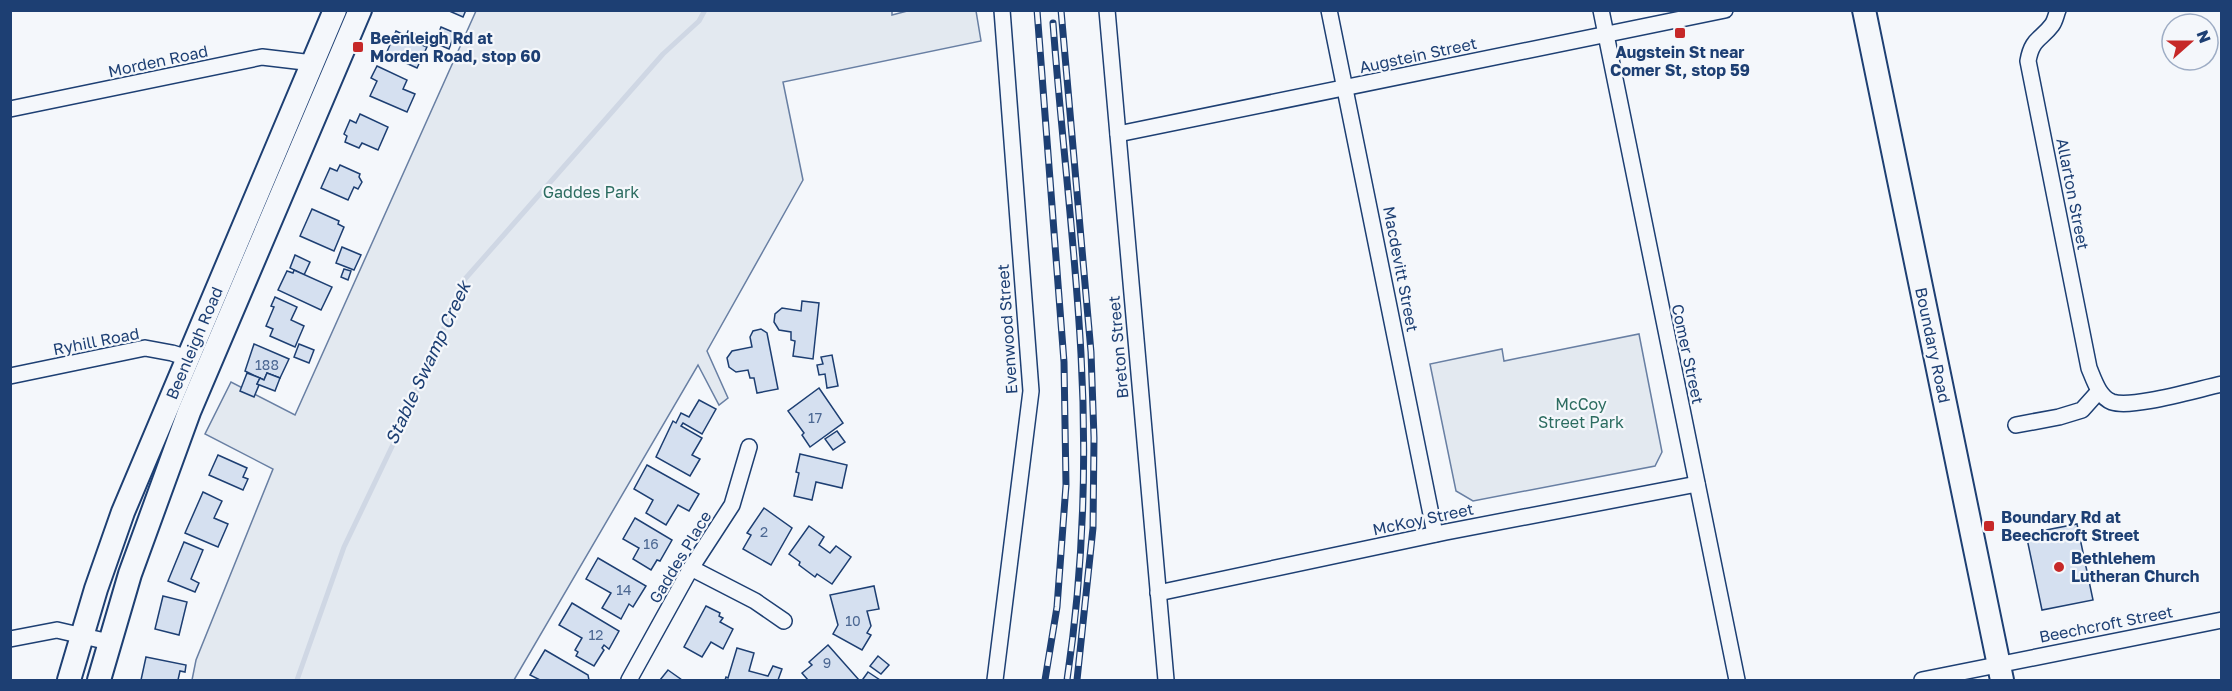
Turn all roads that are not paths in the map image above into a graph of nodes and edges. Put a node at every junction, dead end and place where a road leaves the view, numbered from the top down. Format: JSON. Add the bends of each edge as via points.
{"nodes":[{"id":1,"x":335,"y":10,"type":"edge"},
{"id":2,"x":360,"y":10,"type":"edge"},
{"id":3,"x":1002,"y":10,"type":"edge"},
{"id":4,"x":1107,"y":10,"type":"edge"},
{"id":5,"x":1329,"y":10,"type":"edge"},
{"id":6,"x":1601,"y":10,"type":"edge"},
{"id":7,"x":1725,"y":10,"type":"edge"},
{"id":8,"x":1864,"y":10,"type":"edge"},
{"id":9,"x":2058,"y":10,"type":"edge"},
{"id":10,"x":1606,"y":35,"type":"junction"},
{"id":11,"x":313,"y":63,"type":"junction"},
{"id":12,"x":1346,"y":88,"type":"junction"},
{"id":13,"x":10,"y":109,"type":"edge"},
{"id":14,"x":1118,"y":134,"type":"junction"},
{"id":15,"x":188,"y":358,"type":"junction"},
{"id":16,"x":10,"y":376,"type":"edge"},
{"id":17,"x":2222,"y":384,"type":"edge"},
{"id":18,"x":2099,"y":391,"type":"junction"},
{"id":19,"x":2016,"y":425,"type":"dead end"},
{"id":20,"x":749,"y":447,"type":"dead end"},
{"id":21,"x":1696,"y":484,"type":"junction"},
{"id":22,"x":1435,"y":534,"type":"junction"},
{"id":23,"x":692,"y":568,"type":"junction"},
{"id":24,"x":1158,"y":593,"type":"junction"},
{"id":25,"x":2222,"y":620,"type":"edge"},
{"id":26,"x":784,"y":621,"type":"dead end"},
{"id":27,"x":81,"y":634,"type":"junction"},
{"id":28,"x":10,"y":639,"type":"edge"},
{"id":29,"x":109,"y":642,"type":"junction"},
{"id":30,"x":2000,"y":672,"type":"edge"},
{"id":31,"x":69,"y":681,"type":"edge"},
{"id":32,"x":99,"y":681,"type":"edge"},
{"id":33,"x":629,"y":681,"type":"edge"},
{"id":34,"x":995,"y":681,"type":"edge"},
{"id":35,"x":1166,"y":681,"type":"edge"},
{"id":36,"x":1737,"y":681,"type":"edge"},
{"id":37,"x":1922,"y":681,"type":"edge"}],
"edges":[{"from":1,"to":11,"type":"main road","name":"Beenleigh Road"},
{"from":2,"to":29,"type":"main road","name":"Beenleigh Road","via":[[189,412]]},
{"from":3,"to":34,"type":"street","name":"Evenwood Street","via":[[1031,391]]},
{"from":4,"to":14,"type":"street","name":"Breton Street"},
{"from":5,"to":12,"type":"street","name":"Macdevitt Street"},
{"from":6,"to":10,"type":"street","name":"Comer Street"},
{"from":7,"to":10,"type":"street","name":"Augstein Street"},
{"from":8,"to":30,"type":"main road","name":"Boundary Road"},
{"from":9,"to":18,"type":"street","name":"Allarton Street","via":[[2052,24],[2037,39],[2028,61],[2089,368]]},
{"from":10,"to":12,"type":"street","name":"Augstein Street"},
{"from":10,"to":21,"type":"street","name":"Comer Street"},
{"from":11,"to":13,"type":"street","name":"Morden Road","via":[[262,57]]},
{"from":11,"to":15,"type":"main road","name":"Beenleigh Road"},
{"from":12,"to":14,"type":"street","name":"Augstein Street"},
{"from":12,"to":22,"type":"street","name":"Macdevitt Street"},
{"from":14,"to":24,"type":"street","name":"Breton Street"},
{"from":15,"to":16,"type":"street","name":"Ryhill Road","via":[[145,348]]},
{"from":15,"to":27,"type":"main road","name":"Beenleigh Road","via":[[123,512]]},
{"from":17,"to":18,"type":"street","via":[[2131,404],[2111,402]]},
{"from":18,"to":19,"type":"street","via":[[2082,410]]},
{"from":20,"to":23,"type":"street","name":"Gaddes Place","via":[[732,505]]},
{"from":21,"to":22,"type":"street","name":"McKoy Street"},
{"from":21,"to":36,"type":"street","name":"Comer Street"},
{"from":22,"to":24,"type":"street","name":"McKoy Street"},
{"from":23,"to":26,"type":"street"},
{"from":23,"to":33,"type":"street","name":"Gaddes Place"},
{"from":24,"to":35,"type":"street","name":"Breton Street"},
{"from":25,"to":30,"type":"street","name":"Beechcroft Street"},
{"from":27,"to":28,"type":"street","via":[[57,630]]},
{"from":27,"to":29,"type":"street"},
{"from":27,"to":31,"type":"main road","name":"Beenleigh Road"},
{"from":29,"to":32,"type":"main road","name":"Beenleigh Road"},
{"from":30,"to":37,"type":"street","name":"Beechcroft Street"}]}
